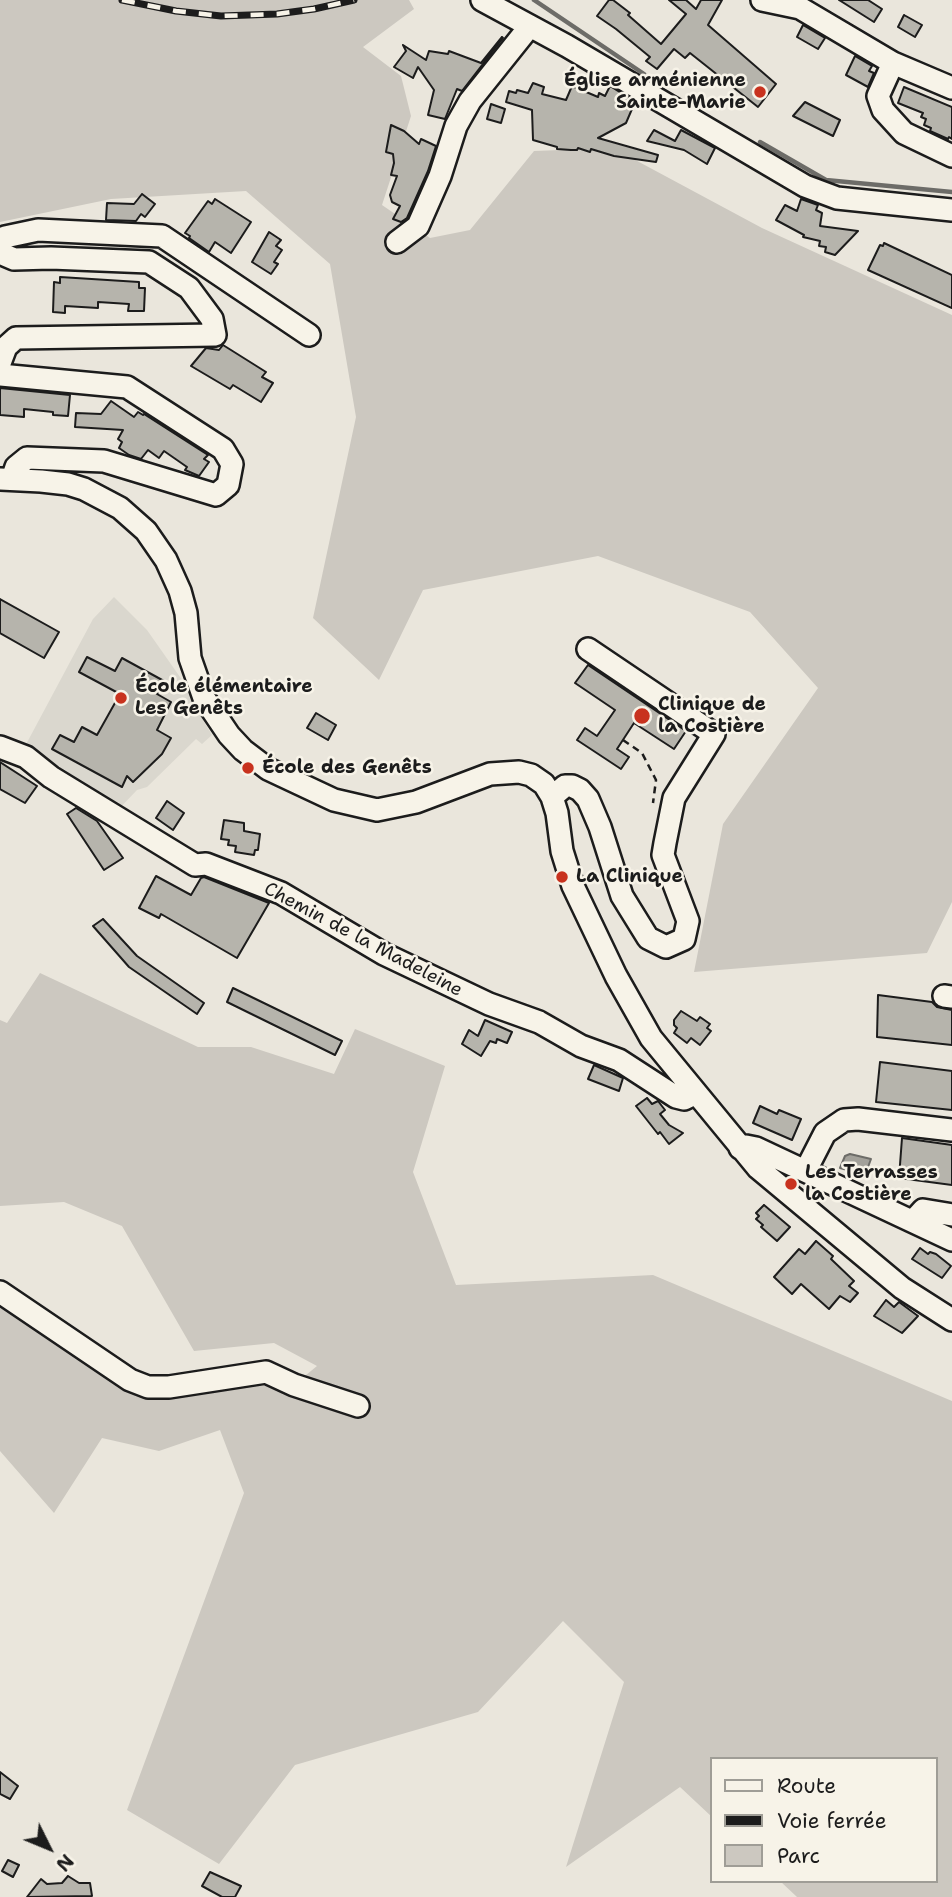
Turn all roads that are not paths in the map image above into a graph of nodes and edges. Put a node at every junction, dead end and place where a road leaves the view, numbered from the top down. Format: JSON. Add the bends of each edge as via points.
{"nodes":[{"id":1,"x":482,"y":0,"type":"edge"},
{"id":2,"x":762,"y":0,"type":"edge"},
{"id":3,"x":800,"y":4,"type":"edge"},
{"id":4,"x":517,"y":6,"type":"edge"},
{"id":5,"x":530,"y":26,"type":"junction"},
{"id":6,"x":893,"y":63,"type":"junction"},
{"id":7,"x":952,"y":88,"type":"edge"},
{"id":8,"x":952,"y":156,"type":"edge"},
{"id":9,"x":952,"y":210,"type":"edge"},
{"id":10,"x":397,"y":242,"type":"dead end"},
{"id":11,"x":0,"y":243,"type":"edge"},
{"id":12,"x":0,"y":253,"type":"edge"},
{"id":13,"x":309,"y":335,"type":"dead end"},
{"id":14,"x":6,"y":479,"type":"edge"},
{"id":15,"x":588,"y":649,"type":"dead end"},
{"id":16,"x":0,"y":747,"type":"edge"},
{"id":17,"x":552,"y":797,"type":"junction"},
{"id":18,"x":696,"y":1093,"type":"junction"},
{"id":19,"x":952,"y":1130,"type":"edge"},
{"id":20,"x":740,"y":1148,"type":"junction"},
{"id":21,"x":806,"y":1170,"type":"junction"},
{"id":22,"x":952,"y":1215,"type":"edge"},
{"id":23,"x":913,"y":1221,"type":"junction"},
{"id":24,"x":952,"y":1240,"type":"edge"},
{"id":25,"x":0,"y":1292,"type":"edge"},
{"id":26,"x":952,"y":1320,"type":"edge"},
{"id":27,"x":358,"y":1406,"type":"dead end"}],
"edges":[{"from":1,"to":4,"type":"street"},
{"from":2,"to":3,"type":"street"},
{"from":3,"to":6,"type":"street"},
{"from":4,"to":5,"type":"street"},
{"from":5,"to":9,"type":"street","via":[[805,186],[837,198]]},
{"from":5,"to":10,"type":"street","via":[[470,101],[418,226]]},
{"from":6,"to":7,"type":"street"},
{"from":6,"to":8,"type":"street","via":[[878,96],[883,110],[904,133]]},
{"from":11,"to":13,"type":"street","via":[[5,237],[37,230],[162,236]]},
{"from":12,"to":14,"type":"street","via":[[14,259],[149,262],[188,288],[212,319],[215,335],[16,338],[6,347],[0,375],[127,387],[223,449],[232,464],[228,485],[216,495],[104,461],[27,458]]},
{"from":14,"to":17,"type":"street","via":[[84,489],[120,508],[146,531],[166,559],[180,592],[190,658],[204,698],[229,735],[268,769],[334,800],[377,810],[416,802],[489,774],[510,772],[531,775]]},
{"from":15,"to":17,"type":"street","via":[[714,734],[674,798],[663,855],[688,920],[684,939],[667,947],[648,938],[622,895],[587,799],[572,786]]},
{"from":16,"to":18,"type":"street","name":"Chemin de la Madeleine","via":[[26,757],[195,865],[206,864],[281,892],[384,954],[619,1060],[676,1097],[684,1099]]},
{"from":17,"to":18,"type":"street","via":[[569,877],[611,965],[644,1028]]},
{"from":18,"to":20,"type":"street"},
{"from":19,"to":21,"type":"street","via":[[844,1120],[825,1133]]},
{"from":20,"to":21,"type":"street","via":[[751,1146]]},
{"from":20,"to":26,"type":"street","via":[[841,1239],[911,1295]]},
{"from":21,"to":23,"type":"street"},
{"from":22,"to":23,"type":"street","via":[[923,1210]]},
{"from":23,"to":24,"type":"street"},
{"from":25,"to":27,"type":"street","via":[[130,1380],[148,1387],[266,1372]]}]}
